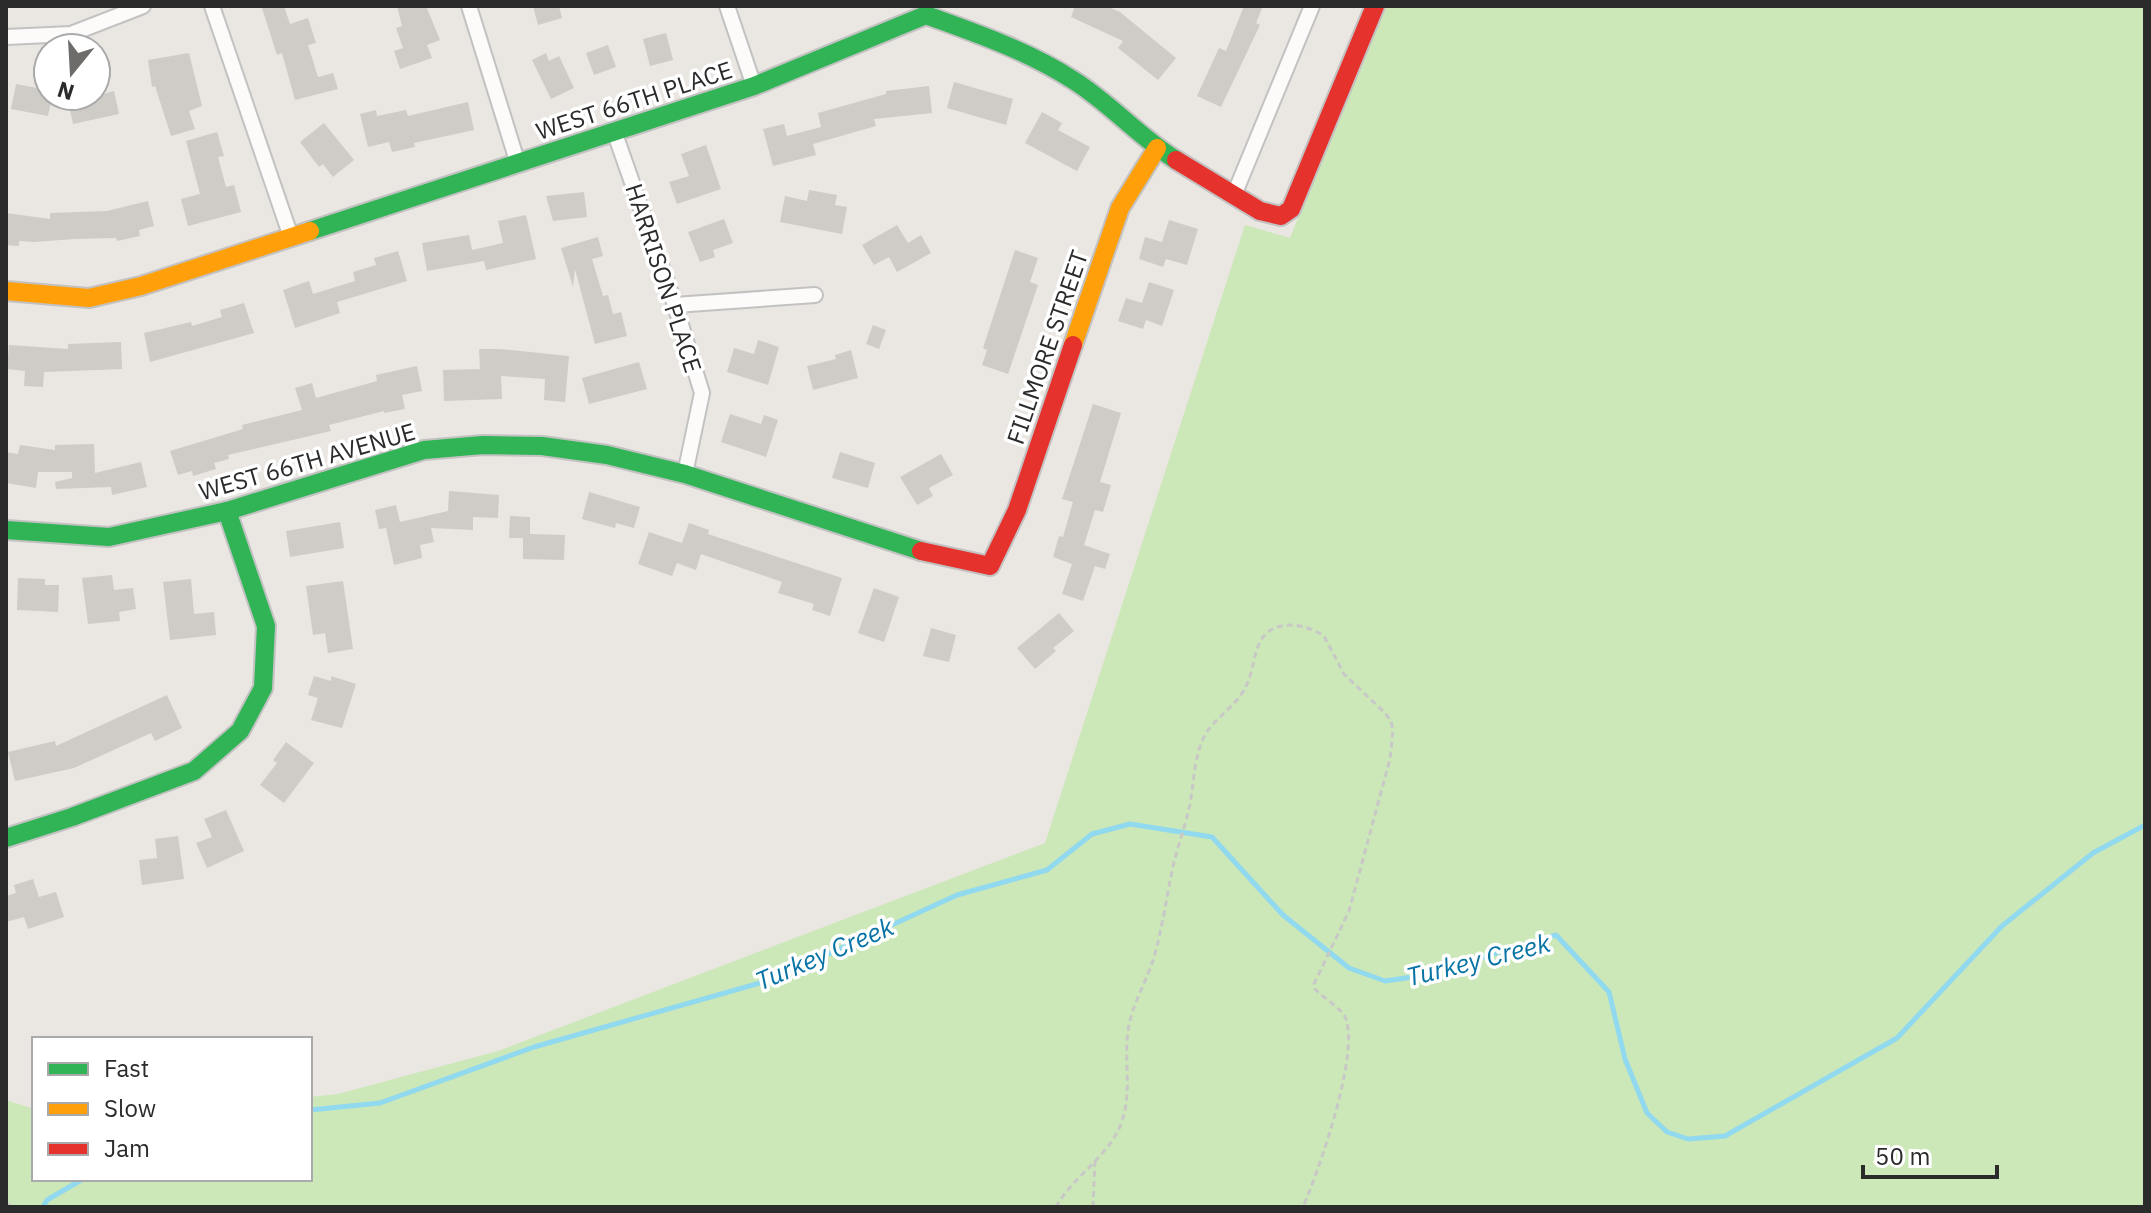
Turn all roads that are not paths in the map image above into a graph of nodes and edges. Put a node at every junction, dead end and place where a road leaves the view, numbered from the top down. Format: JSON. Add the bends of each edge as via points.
{"nodes":[{"id":1,"x":143,"y":6,"type":"edge"},
{"id":2,"x":212,"y":6,"type":"edge"},
{"id":3,"x":469,"y":6,"type":"edge"},
{"id":4,"x":727,"y":6,"type":"edge"},
{"id":5,"x":1312,"y":6,"type":"edge"},
{"id":6,"x":1375,"y":6,"type":"edge"},
{"id":7,"x":6,"y":37,"type":"edge"},
{"id":8,"x":754,"y":86,"type":"junction"},
{"id":9,"x":614,"y":131,"type":"junction"},
{"id":10,"x":1157,"y":148,"type":"junction"},
{"id":11,"x":518,"y":164,"type":"junction"},
{"id":12,"x":1234,"y":195,"type":"junction"},
{"id":13,"x":291,"y":237,"type":"junction"},
{"id":14,"x":6,"y":291,"type":"edge"},
{"id":15,"x":815,"y":295,"type":"dead end"},
{"id":16,"x":675,"y":305,"type":"junction"},
{"id":17,"x":685,"y":474,"type":"junction"},
{"id":18,"x":227,"y":511,"type":"junction"},
{"id":19,"x":6,"y":530,"type":"edge"},
{"id":20,"x":990,"y":566,"type":"joint"},
{"id":21,"x":6,"y":838,"type":"edge"}],
"edges":[{"from":1,"to":7,"type":"street","via":[[71,34]]},
{"from":2,"to":13,"type":"street"},
{"from":3,"to":11,"type":"street"},
{"from":4,"to":8,"type":"street"},
{"from":5,"to":12,"type":"street"},
{"from":6,"to":12,"type":"street","name":"WEST 66TH PLACE","via":[[1291,209],[1281,216],[1260,211]]},
{"from":8,"to":9,"type":"street","name":"WEST 66TH PLACE"},
{"from":8,"to":10,"type":"street","name":"WEST 66TH PLACE","via":[[926,15],[997,40],[1074,80]]},
{"from":9,"to":11,"type":"street","name":"WEST 66TH PLACE"},
{"from":9,"to":16,"type":"street","name":"HARRISON PLACE"},
{"from":10,"to":12,"type":"street","name":"WEST 66TH PLACE"},
{"from":10,"to":20,"type":"street","name":"FILLMORE STREET","via":[[1120,208],[1017,510]]},
{"from":11,"to":13,"type":"street","name":"WEST 66TH PLACE"},
{"from":13,"to":14,"type":"street","name":"WEST 66TH PLACE","via":[[89,298]]},
{"from":15,"to":16,"type":"street"},
{"from":16,"to":17,"type":"street","name":"HARRISON PLACE","via":[[702,393]]},
{"from":17,"to":18,"type":"street","name":"WEST 66TH AVENUE","via":[[607,455],[483,445],[424,450]]},
{"from":17,"to":20,"type":"street","name":"WEST 66TH AVENUE","via":[[938,557]]},
{"from":18,"to":19,"type":"street","name":"WEST 66TH AVENUE","via":[[109,537]]},
{"from":18,"to":21,"type":"street","via":[[266,626],[263,688],[240,731],[194,771]]}]}
